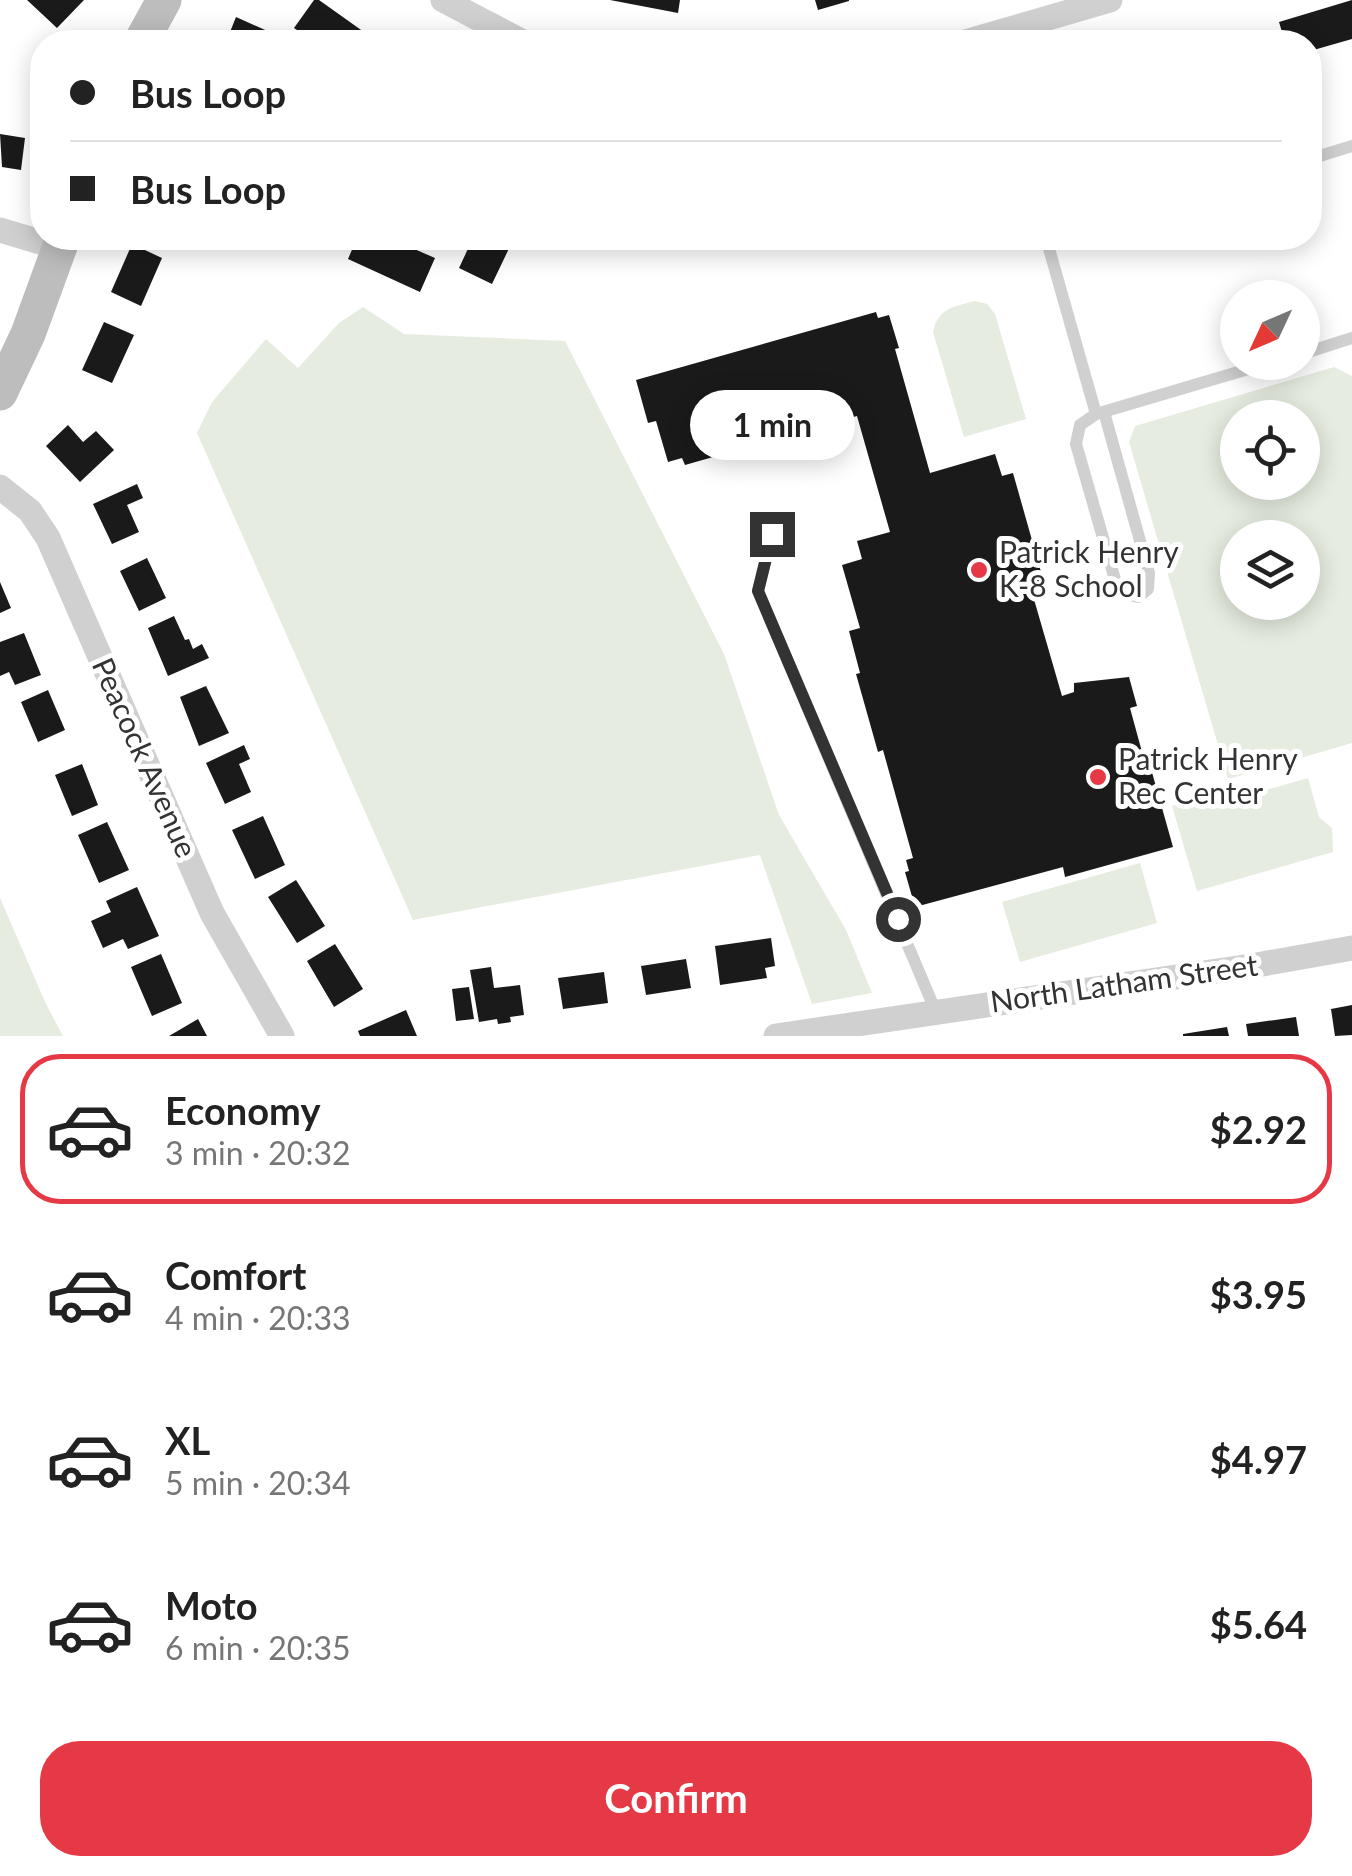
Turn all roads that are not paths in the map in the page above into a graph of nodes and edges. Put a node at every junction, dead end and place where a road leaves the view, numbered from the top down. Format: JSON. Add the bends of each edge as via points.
{"nodes":[{"id":1,"x":164,"y":0,"type":"edge"},
{"id":2,"x":444,"y":0,"type":"edge"},
{"id":3,"x":1110,"y":0,"type":"edge"},
{"id":4,"x":148,"y":30,"type":"edge"},
{"id":5,"x":500,"y":30,"type":"edge"},
{"id":6,"x":1006,"y":30,"type":"edge"},
{"id":7,"x":1352,"y":146,"type":"edge"},
{"id":8,"x":1322,"y":155,"type":"edge"},
{"id":9,"x":0,"y":230,"type":"edge"},
{"id":10,"x":30,"y":236,"type":"edge"},
{"id":11,"x":59,"y":250,"type":"edge"},
{"id":12,"x":1050,"y":250,"type":"edge"},
{"id":13,"x":1352,"y":338,"type":"edge"},
{"id":14,"x":1320,"y":348,"type":"edge"},
{"id":15,"x":1220,"y":377,"type":"edge"},
{"id":16,"x":0,"y":392,"type":"edge"},
{"id":17,"x":1100,"y":413,"type":"junction"},
{"id":18,"x":0,"y":487,"type":"edge"},
{"id":19,"x":772,"y":534,"type":"dead end"},
{"id":20,"x":1352,"y":948,"type":"edge"},
{"id":21,"x":936,"y":1012,"type":"junction"},
{"id":22,"x":831,"y":1032,"type":"edge"},
{"id":23,"x":282,"y":1036,"type":"edge"},
{"id":24,"x":776,"y":1036,"type":"edge"}],
"edges":[{"from":1,"to":4,"type":"street"},
{"from":2,"to":5,"type":"street"},
{"from":3,"to":6,"type":"street"},
{"from":7,"to":8,"type":"lane"},
{"from":9,"to":10,"type":"street"},
{"from":11,"to":16,"type":"street"},
{"from":12,"to":17,"type":"lane"},
{"from":13,"to":14,"type":"lane"},
{"from":15,"to":17,"type":"lane"},
{"from":17,"to":17,"type":"lane","via":[[1080,425],[1076,444],[1116,582],[1124,594],[1138,597],[1151,581]]},
{"from":18,"to":23,"type":"street","name":"Peacock Avenue","via":[[48,538],[212,914]]},
{"from":19,"to":21,"type":"lane","via":[[758,591]]},
{"from":20,"to":21,"type":"street","name":"North Latham Street"},
{"from":21,"to":22,"type":"street","name":"North Latham Street"},
{"from":22,"to":24,"type":"street","name":"North Latham Street"}]}
